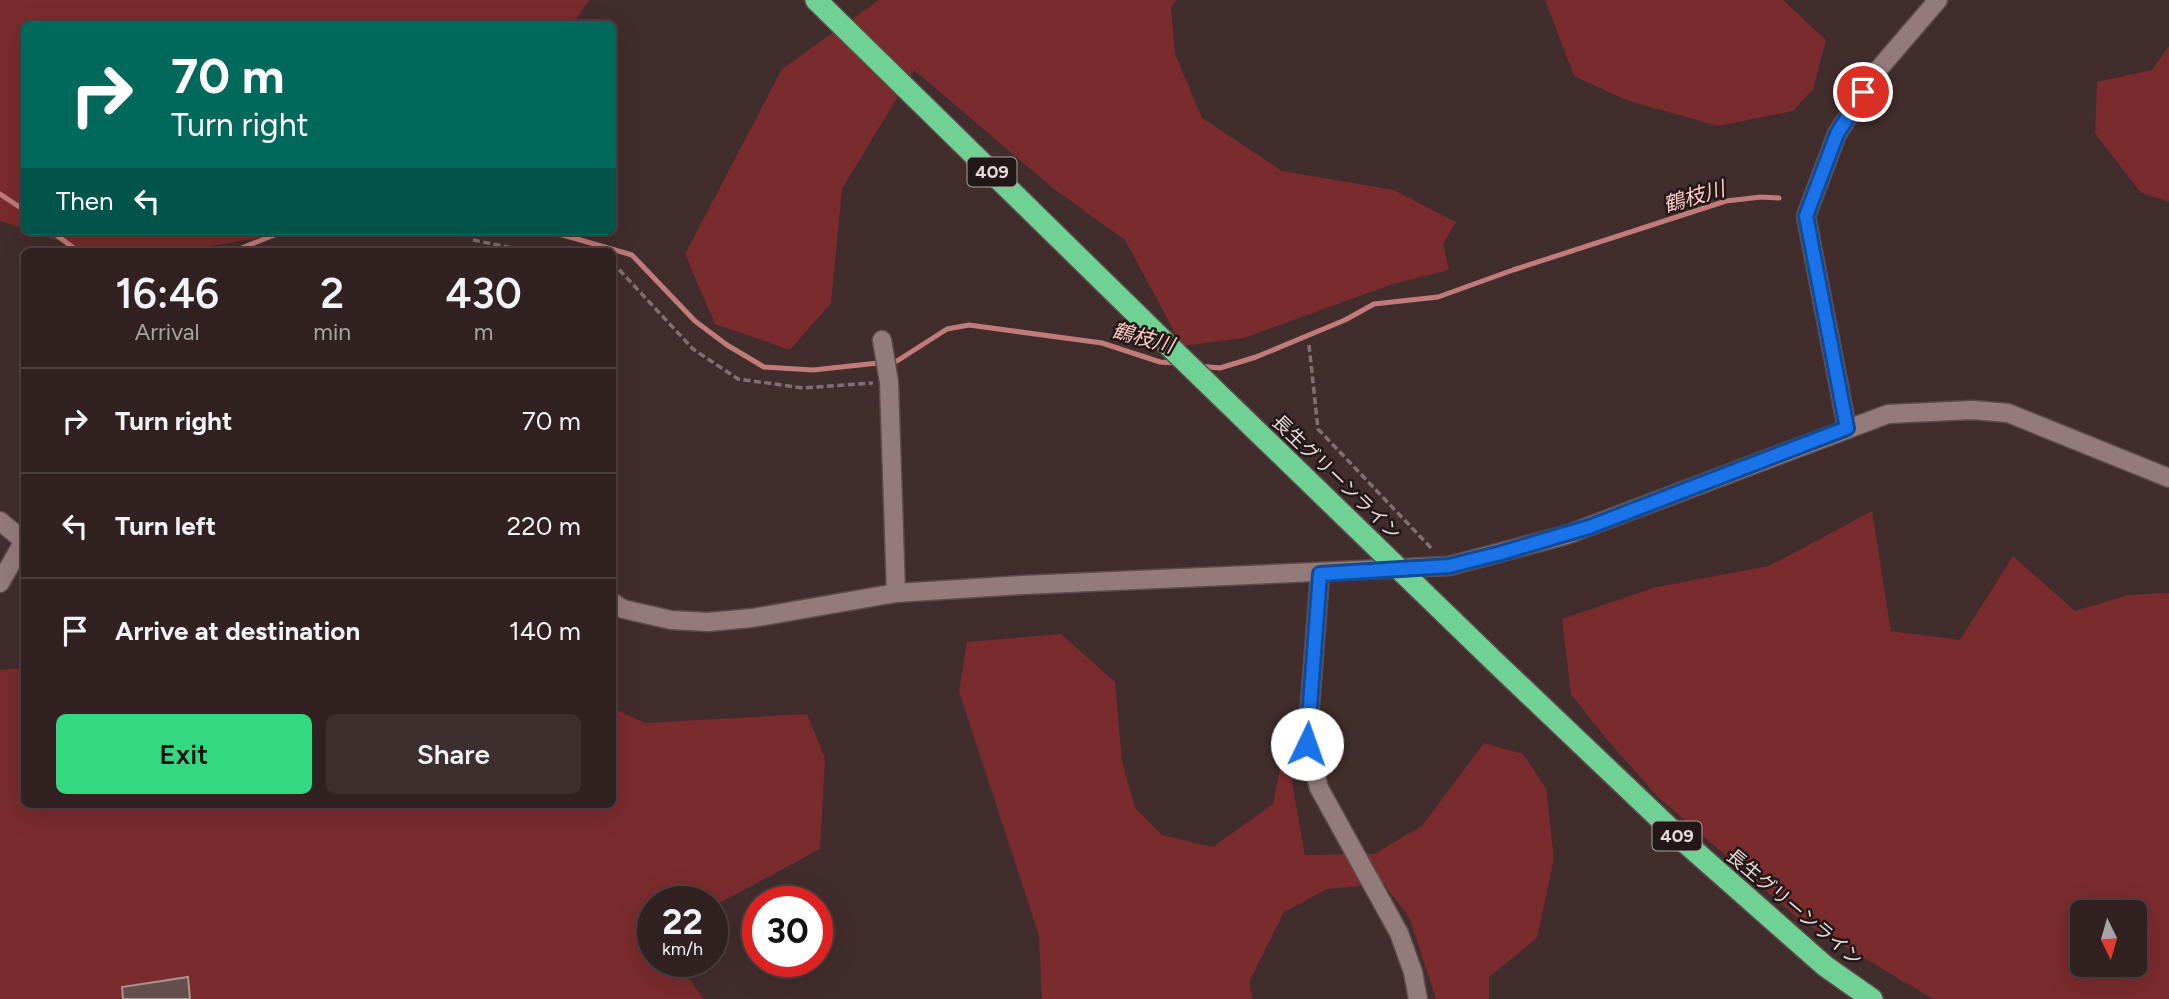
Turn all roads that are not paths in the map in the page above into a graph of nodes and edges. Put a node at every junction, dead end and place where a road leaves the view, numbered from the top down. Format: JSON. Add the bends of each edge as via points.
{"nodes":[{"id":1,"x":816,"y":0,"type":"edge"},
{"id":2,"x":1938,"y":0,"type":"edge"},
{"id":3,"x":882,"y":340,"type":"dead end"},
{"id":4,"x":1847,"y":428,"type":"junction"},
{"id":5,"x":2169,"y":478,"type":"edge"},
{"id":6,"x":0,"y":521,"type":"edge"},
{"id":7,"x":21,"y":538,"type":"edge"},
{"id":8,"x":21,"y":546,"type":"edge"},
{"id":9,"x":1320,"y":574,"type":"junction"},
{"id":10,"x":0,"y":583,"type":"edge"},
{"id":11,"x":896,"y":593,"type":"junction"},
{"id":12,"x":616,"y":605,"type":"edge"},
{"id":13,"x":1418,"y":999,"type":"edge"},
{"id":14,"x":1872,"y":999,"type":"edge"}],
"edges":[{"from":1,"to":14,"type":"highway","name":"長生グリーンライン","number":"409","bridge":true,"via":[[1680,838],[1825,966]]},
{"from":2,"to":4,"type":"street","via":[[1877,71],[1837,134],[1806,216]]},
{"from":3,"to":11,"type":"street","via":[[889,382]]},
{"from":4,"to":5,"type":"street","via":[[1888,414],[2008,413]]},
{"from":4,"to":9,"type":"street","via":[[1566,535],[1449,566]]},
{"from":6,"to":7,"type":"street"},
{"from":8,"to":10,"type":"street"},
{"from":9,"to":11,"type":"street"},
{"from":9,"to":13,"type":"street","via":[[1307,744],[1319,788],[1399,933]]},
{"from":11,"to":12,"type":"street","via":[[708,622],[671,620]]}]}
